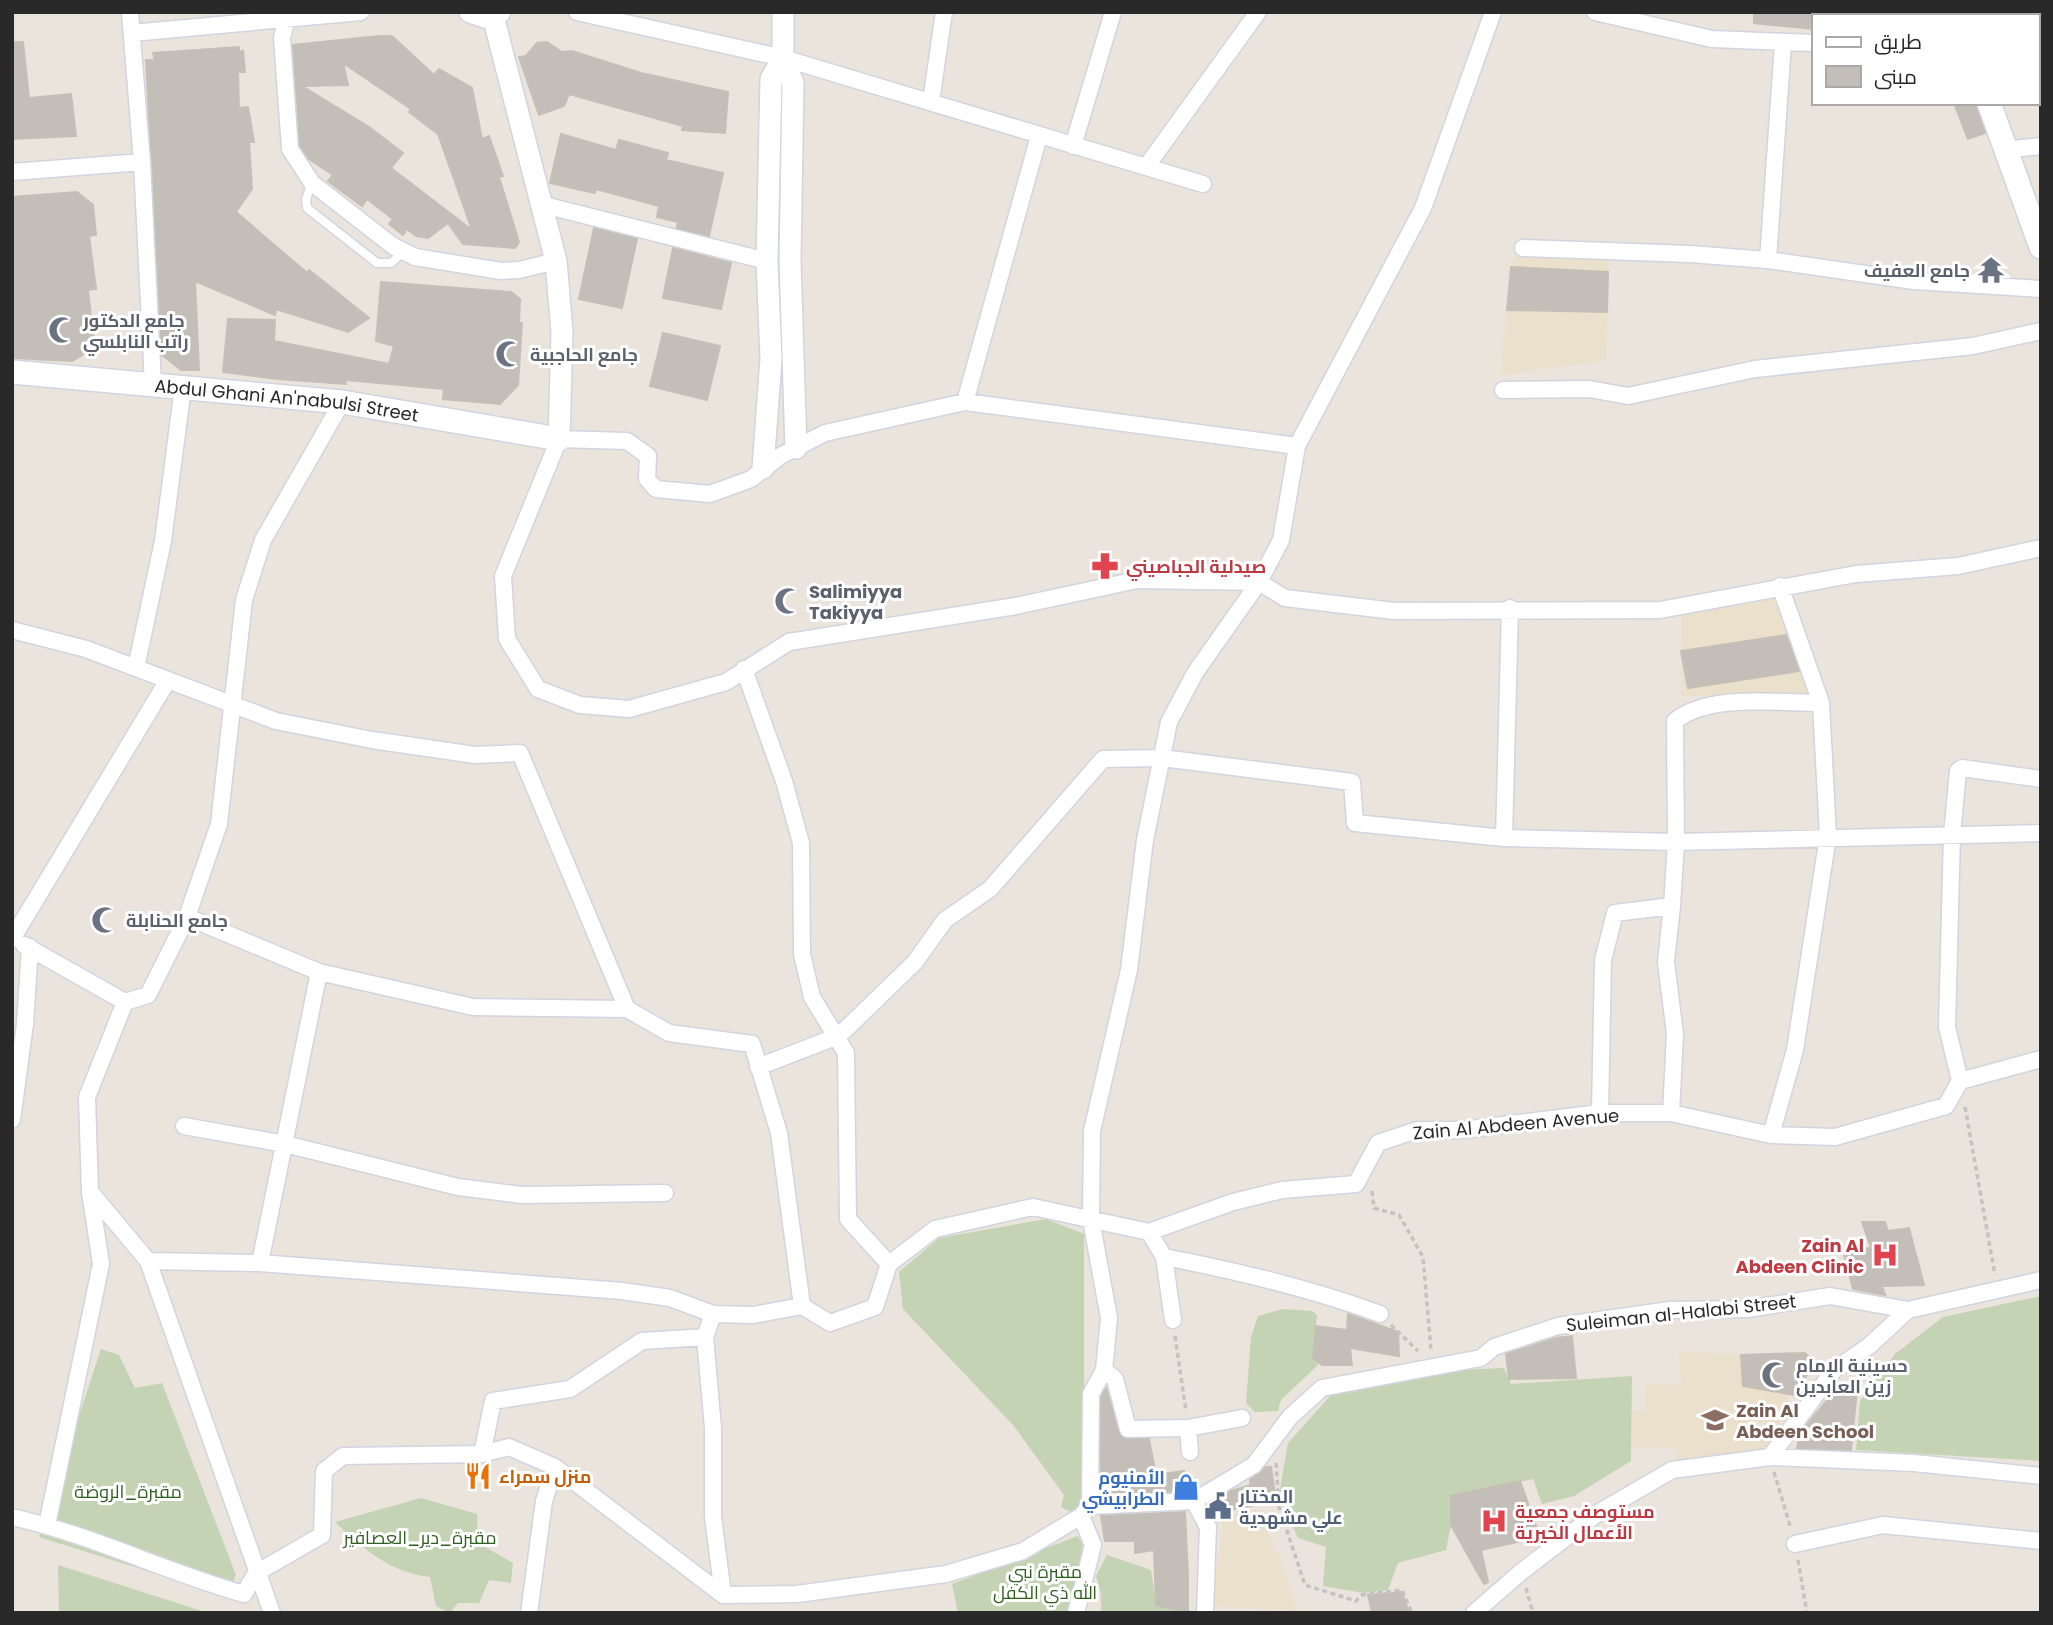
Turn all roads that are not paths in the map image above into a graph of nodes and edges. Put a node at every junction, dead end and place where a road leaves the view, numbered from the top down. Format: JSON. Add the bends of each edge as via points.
{"nodes":[{"id":1,"x":130,"y":12,"type":"edge"},
{"id":2,"x":361,"y":12,"type":"edge"},
{"id":3,"x":470,"y":12,"type":"edge"},
{"id":4,"x":577,"y":12,"type":"edge"},
{"id":5,"x":783,"y":12,"type":"edge"},
{"id":6,"x":944,"y":12,"type":"edge"},
{"id":7,"x":1113,"y":12,"type":"edge"},
{"id":8,"x":1258,"y":12,"type":"edge"},
{"id":9,"x":1493,"y":12,"type":"edge"},
{"id":10,"x":1595,"y":12,"type":"edge"},
{"id":11,"x":497,"y":14,"type":"edge"},
{"id":12,"x":287,"y":18,"type":"junction"},
{"id":13,"x":132,"y":33,"type":"junction"},
{"id":14,"x":1783,"y":43,"type":"junction"},
{"id":15,"x":1812,"y":43,"type":"edge"},
{"id":16,"x":783,"y":58,"type":"junction"},
{"id":17,"x":931,"y":101,"type":"junction"},
{"id":18,"x":1990,"y":105,"type":"edge"},
{"id":19,"x":1039,"y":136,"type":"junction"},
{"id":20,"x":1073,"y":146,"type":"junction"},
{"id":21,"x":2041,"y":146,"type":"edge"},
{"id":22,"x":2004,"y":150,"type":"junction"},
{"id":23,"x":142,"y":162,"type":"junction"},
{"id":24,"x":1146,"y":167,"type":"junction"},
{"id":25,"x":12,"y":173,"type":"edge"},
{"id":26,"x":312,"y":183,"type":"junction"},
{"id":27,"x":1203,"y":184,"type":"dead end"},
{"id":28,"x":2031,"y":202,"type":"edge"},
{"id":29,"x":540,"y":204,"type":"junction"},
{"id":30,"x":2041,"y":247,"type":"edge"},
{"id":31,"x":1523,"y":248,"type":"dead end"},
{"id":32,"x":403,"y":253,"type":"junction"},
{"id":33,"x":1768,"y":260,"type":"junction"},
{"id":34,"x":556,"y":261,"type":"junction"},
{"id":35,"x":768,"y":261,"type":"junction"},
{"id":36,"x":2041,"y":289,"type":"edge"},
{"id":37,"x":2041,"y":331,"type":"edge"},
{"id":38,"x":12,"y":372,"type":"edge"},
{"id":39,"x":770,"y":375,"type":"junction"},
{"id":40,"x":795,"y":375,"type":"junction"},
{"id":41,"x":153,"y":384,"type":"junction"},
{"id":42,"x":183,"y":387,"type":"junction"},
{"id":43,"x":1503,"y":390,"type":"dead end"},
{"id":44,"x":342,"y":402,"type":"junction"},
{"id":45,"x":965,"y":402,"type":"junction"},
{"id":46,"x":559,"y":439,"type":"junction"},
{"id":47,"x":1297,"y":446,"type":"junction"},
{"id":48,"x":796,"y":448,"type":"junction"},
{"id":49,"x":762,"y":468,"type":"junction"},
{"id":50,"x":2041,"y":548,"type":"edge"},
{"id":51,"x":1259,"y":582,"type":"junction"},
{"id":52,"x":1780,"y":586,"type":"junction"},
{"id":53,"x":1510,"y":608,"type":"junction"},
{"id":54,"x":12,"y":630,"type":"edge"},
{"id":55,"x":136,"y":668,"type":"junction"},
{"id":56,"x":744,"y":670,"type":"junction"},
{"id":57,"x":168,"y":680,"type":"junction"},
{"id":58,"x":1821,"y":703,"type":"junction"},
{"id":59,"x":234,"y":707,"type":"junction"},
{"id":60,"x":1162,"y":758,"type":"junction"},
{"id":61,"x":2041,"y":779,"type":"edge"},
{"id":62,"x":2041,"y":833,"type":"edge"},
{"id":63,"x":1952,"y":835,"type":"junction"},
{"id":64,"x":1828,"y":836,"type":"junction"},
{"id":65,"x":1504,"y":838,"type":"junction"},
{"id":66,"x":1676,"y":842,"type":"junction"},
{"id":67,"x":1672,"y":906,"type":"junction"},
{"id":68,"x":187,"y":917,"type":"junction"},
{"id":69,"x":12,"y":939,"type":"edge"},
{"id":70,"x":30,"y":947,"type":"junction"},
{"id":71,"x":319,"y":972,"type":"junction"},
{"id":72,"x":125,"y":1002,"type":"junction"},
{"id":73,"x":627,"y":1009,"type":"junction"},
{"id":74,"x":838,"y":1036,"type":"junction"},
{"id":75,"x":2041,"y":1059,"type":"edge"},
{"id":76,"x":758,"y":1067,"type":"junction"},
{"id":77,"x":1960,"y":1081,"type":"junction"},
{"id":78,"x":1600,"y":1113,"type":"junction"},
{"id":79,"x":1671,"y":1113,"type":"junction"},
{"id":80,"x":12,"y":1120,"type":"edge"},
{"id":81,"x":184,"y":1126,"type":"dead end"},
{"id":82,"x":1771,"y":1135,"type":"junction"},
{"id":83,"x":285,"y":1144,"type":"junction"},
{"id":84,"x":90,"y":1192,"type":"junction"},
{"id":85,"x":665,"y":1193,"type":"dead end"},
{"id":86,"x":1091,"y":1220,"type":"junction"},
{"id":87,"x":1149,"y":1232,"type":"junction"},
{"id":88,"x":1164,"y":1257,"type":"junction"},
{"id":89,"x":148,"y":1261,"type":"junction"},
{"id":90,"x":260,"y":1263,"type":"junction"},
{"id":91,"x":889,"y":1264,"type":"junction"},
{"id":92,"x":2041,"y":1280,"type":"edge"},
{"id":93,"x":802,"y":1306,"type":"junction"},
{"id":94,"x":1908,"y":1310,"type":"junction"},
{"id":95,"x":713,"y":1314,"type":"junction"},
{"id":96,"x":1380,"y":1314,"type":"road end"},
{"id":97,"x":1173,"y":1320,"type":"road end"},
{"id":98,"x":705,"y":1337,"type":"junction"},
{"id":99,"x":1104,"y":1370,"type":"junction"},
{"id":100,"x":1242,"y":1418,"type":"dead end"},
{"id":101,"x":1188,"y":1428,"type":"junction"},
{"id":102,"x":1190,"y":1452,"type":"dead end"},
{"id":103,"x":482,"y":1454,"type":"junction"},
{"id":104,"x":1770,"y":1457,"type":"junction"},
{"id":105,"x":555,"y":1467,"type":"junction"},
{"id":106,"x":2041,"y":1476,"type":"edge"},
{"id":107,"x":1194,"y":1501,"type":"junction"},
{"id":108,"x":1085,"y":1511,"type":"junction"},
{"id":109,"x":12,"y":1517,"type":"edge"},
{"id":110,"x":47,"y":1525,"type":"junction"},
{"id":111,"x":2041,"y":1541,"type":"edge"},
{"id":112,"x":1795,"y":1544,"type":"road end"},
{"id":113,"x":256,"y":1573,"type":"junction"},
{"id":114,"x":723,"y":1595,"type":"junction"},
{"id":115,"x":272,"y":1613,"type":"edge"},
{"id":116,"x":529,"y":1613,"type":"edge"},
{"id":117,"x":1076,"y":1613,"type":"edge"},
{"id":118,"x":1205,"y":1613,"type":"edge"},
{"id":119,"x":1474,"y":1613,"type":"edge"}],
"edges":[{"from":1,"to":13,"type":"street"},
{"from":2,"to":12,"type":"street"},
{"from":3,"to":11,"type":"street"},
{"from":4,"to":16,"type":"street"},
{"from":5,"to":16,"type":"street"},
{"from":6,"to":17,"type":"street"},
{"from":7,"to":20,"type":"street"},
{"from":8,"to":24,"type":"street"},
{"from":9,"to":47,"type":"street","via":[[1423,208]]},
{"from":10,"to":14,"type":"street","via":[[1712,39]]},
{"from":11,"to":29,"type":"street"},
{"from":12,"to":13,"type":"street"},
{"from":12,"to":26,"type":"street","via":[[282,38],[290,149]]},
{"from":13,"to":23,"type":"street"},
{"from":14,"to":15,"type":"street"},
{"from":14,"to":33,"type":"street"},
{"from":16,"to":17,"type":"street"},
{"from":16,"to":35,"type":"street","via":[[771,79]]},
{"from":16,"to":40,"type":"street","via":[[793,83],[790,261]]},
{"from":17,"to":19,"type":"street"},
{"from":18,"to":22,"type":"main road"},
{"from":19,"to":20,"type":"street"},
{"from":19,"to":45,"type":"street"},
{"from":20,"to":24,"type":"street"},
{"from":21,"to":22,"type":"street"},
{"from":22,"to":28,"type":"main road"},
{"from":23,"to":25,"type":"street"},
{"from":23,"to":41,"type":"street"},
{"from":24,"to":27,"type":"street"},
{"from":26,"to":32,"type":"street"},
{"from":26,"to":32,"type":"lane","via":[[307,208],[377,263],[391,263]]},
{"from":28,"to":30,"type":"main road"},
{"from":29,"to":34,"type":"street"},
{"from":29,"to":35,"type":"street"},
{"from":31,"to":33,"type":"street"},
{"from":32,"to":34,"type":"street","via":[[501,271]]},
{"from":33,"to":36,"type":"street","via":[[1914,281]]},
{"from":34,"to":46,"type":"street","via":[[562,321]]},
{"from":35,"to":39,"type":"street"},
{"from":37,"to":43,"type":"street","via":[[1973,346],[1755,369],[1628,396],[1589,389]]},
{"from":38,"to":41,"type":"main road","name":"Abdul Ghani An'nabulsi Street"},
{"from":39,"to":40,"type":"street"},
{"from":39,"to":49,"type":"street"},
{"from":40,"to":48,"type":"street"},
{"from":41,"to":42,"type":"main road","name":"Abdul Ghani An'nabulsi Street"},
{"from":42,"to":44,"type":"main road","name":"Abdul Ghani An'nabulsi Street"},
{"from":42,"to":55,"type":"street","via":[[163,541]]},
{"from":44,"to":46,"type":"main road","name":"Abdul Ghani An'nabulsi Street"},
{"from":44,"to":59,"type":"street","via":[[262,540],[244,600]]},
{"from":45,"to":47,"type":"street"},
{"from":45,"to":48,"type":"street","via":[[853,425]]},
{"from":46,"to":49,"type":"street","via":[[627,441],[648,456],[647,479],[656,489],[670,491],[710,494],[743,483]]},
{"from":46,"to":56,"type":"street","via":[[503,576],[507,639],[538,689],[580,705],[629,709],[726,682]]},
{"from":47,"to":51,"type":"street","via":[[1281,540]]},
{"from":48,"to":49,"type":"street"},
{"from":50,"to":52,"type":"street","via":[[1958,566]]},
{"from":51,"to":53,"type":"street","via":[[1285,598],[1394,611]]},
{"from":51,"to":56,"type":"street","via":[[1137,580],[1016,606],[789,642]]},
{"from":51,"to":60,"type":"street","via":[[1195,673],[1169,722]]},
{"from":52,"to":53,"type":"street","via":[[1660,610]]},
{"from":52,"to":58,"type":"street"},
{"from":53,"to":65,"type":"street"},
{"from":54,"to":55,"type":"street","via":[[86,649]]},
{"from":55,"to":57,"type":"street"},
{"from":56,"to":74,"type":"street","via":[[801,843],[803,954],[812,997]]},
{"from":57,"to":59,"type":"street"},
{"from":57,"to":69,"type":"street"},
{"from":58,"to":64,"type":"street"},
{"from":58,"to":66,"type":"street","via":[[1707,704],[1675,721]]},
{"from":59,"to":68,"type":"street","via":[[219,824]]},
{"from":59,"to":73,"type":"street","via":[[276,721],[372,740],[475,755],[520,753]]},
{"from":60,"to":65,"type":"street","via":[[1352,782],[1355,823]]},
{"from":60,"to":74,"type":"street","via":[[1103,759],[990,889],[945,920],[915,962]]},
{"from":60,"to":86,"type":"street","via":[[1145,840],[1129,970],[1092,1131]]},
{"from":61,"to":63,"type":"street","via":[[1962,768],[1958,771]]},
{"from":62,"to":63,"type":"street"},
{"from":63,"to":64,"type":"street"},
{"from":63,"to":77,"type":"street","via":[[1947,1027]]},
{"from":64,"to":66,"type":"street"},
{"from":64,"to":82,"type":"street","via":[[1795,1050]]},
{"from":65,"to":66,"type":"street"},
{"from":66,"to":67,"type":"street"},
{"from":67,"to":78,"type":"street","via":[[1615,913],[1603,960]]},
{"from":67,"to":79,"type":"street","via":[[1666,962],[1675,1034]]},
{"from":68,"to":71,"type":"street"},
{"from":68,"to":72,"type":"street","via":[[148,995]]},
{"from":69,"to":70,"type":"street"},
{"from":70,"to":72,"type":"street"},
{"from":70,"to":80,"type":"street"},
{"from":71,"to":73,"type":"street","via":[[473,1007]]},
{"from":71,"to":83,"type":"street"},
{"from":72,"to":84,"type":"street","via":[[87,1097]]},
{"from":73,"to":76,"type":"street","via":[[669,1033],[751,1044]]},
{"from":74,"to":76,"type":"street"},
{"from":74,"to":91,"type":"street","via":[[846,1053],[848,1219]]},
{"from":75,"to":77,"type":"street"},
{"from":76,"to":93,"type":"street","via":[[779,1133]]},
{"from":77,"to":82,"type":"street","name":"Zain Al Abdeen Avenue","via":[[1946,1106],[1916,1115],[1835,1137]]},
{"from":78,"to":79,"type":"street","name":"Zain Al Abdeen Avenue"},
{"from":78,"to":87,"type":"street","name":"Zain Al Abdeen Avenue","via":[[1462,1130],[1417,1130],[1378,1143],[1356,1184],[1282,1190]]},
{"from":79,"to":82,"type":"street","name":"Zain Al Abdeen Avenue"},
{"from":81,"to":83,"type":"street"},
{"from":83,"to":85,"type":"street","via":[[458,1187],[522,1195]]},
{"from":83,"to":90,"type":"street"},
{"from":84,"to":89,"type":"street"},
{"from":84,"to":110,"type":"street","via":[[101,1264]]},
{"from":86,"to":87,"type":"street"},
{"from":86,"to":91,"type":"street","via":[[1033,1207],[935,1229]]},
{"from":86,"to":99,"type":"street","via":[[1109,1318]]},
{"from":87,"to":88,"type":"street"},
{"from":88,"to":96,"type":"street","via":[[1241,1272]]},
{"from":88,"to":97,"type":"street"},
{"from":89,"to":90,"type":"street"},
{"from":89,"to":113,"type":"street"},
{"from":90,"to":95,"type":"street","via":[[622,1291],[670,1298]]},
{"from":91,"to":93,"type":"street","via":[[875,1307],[830,1324]]},
{"from":92,"to":94,"type":"street","name":"Suleiman al-Halabi Street"},
{"from":93,"to":95,"type":"street","via":[[753,1315]]},
{"from":94,"to":104,"type":"street","via":[[1870,1346],[1834,1370]]},
{"from":94,"to":107,"type":"street","name":"Suleiman al-Halabi Street","via":[[1830,1296],[1748,1309],[1670,1310],[1558,1326],[1494,1347],[1481,1358],[1322,1388],[1290,1417],[1254,1465]]},
{"from":95,"to":98,"type":"street"},
{"from":98,"to":103,"type":"street","via":[[642,1341],[570,1389],[493,1401]]},
{"from":98,"to":114,"type":"street","via":[[713,1429],[713,1517]]},
{"from":99,"to":101,"type":"street","via":[[1115,1378],[1128,1429]]},
{"from":99,"to":108,"type":"street","via":[[1091,1394]]},
{"from":100,"to":101,"type":"street"},
{"from":101,"to":102,"type":"street"},
{"from":103,"to":105,"type":"street","via":[[509,1447]]},
{"from":103,"to":113,"type":"street","via":[[343,1455],[324,1471],[322,1535]]},
{"from":104,"to":106,"type":"street","via":[[1914,1463]]},
{"from":104,"to":119,"type":"street","via":[[1672,1470],[1598,1513]]},
{"from":105,"to":114,"type":"street"},
{"from":105,"to":116,"type":"street","via":[[544,1501]]},
{"from":107,"to":108,"type":"street","name":"Suleiman al-Halabi Street"},
{"from":107,"to":118,"type":"street","via":[[1208,1527]]},
{"from":108,"to":114,"type":"street","name":"Suleiman al-Halabi Street","via":[[1023,1551],[946,1574],[797,1594]]},
{"from":108,"to":117,"type":"street","via":[[1093,1545]]},
{"from":109,"to":110,"type":"street"},
{"from":110,"to":113,"type":"street","via":[[244,1594]]},
{"from":111,"to":112,"type":"street","via":[[1883,1525]]},
{"from":113,"to":115,"type":"street"}]}
